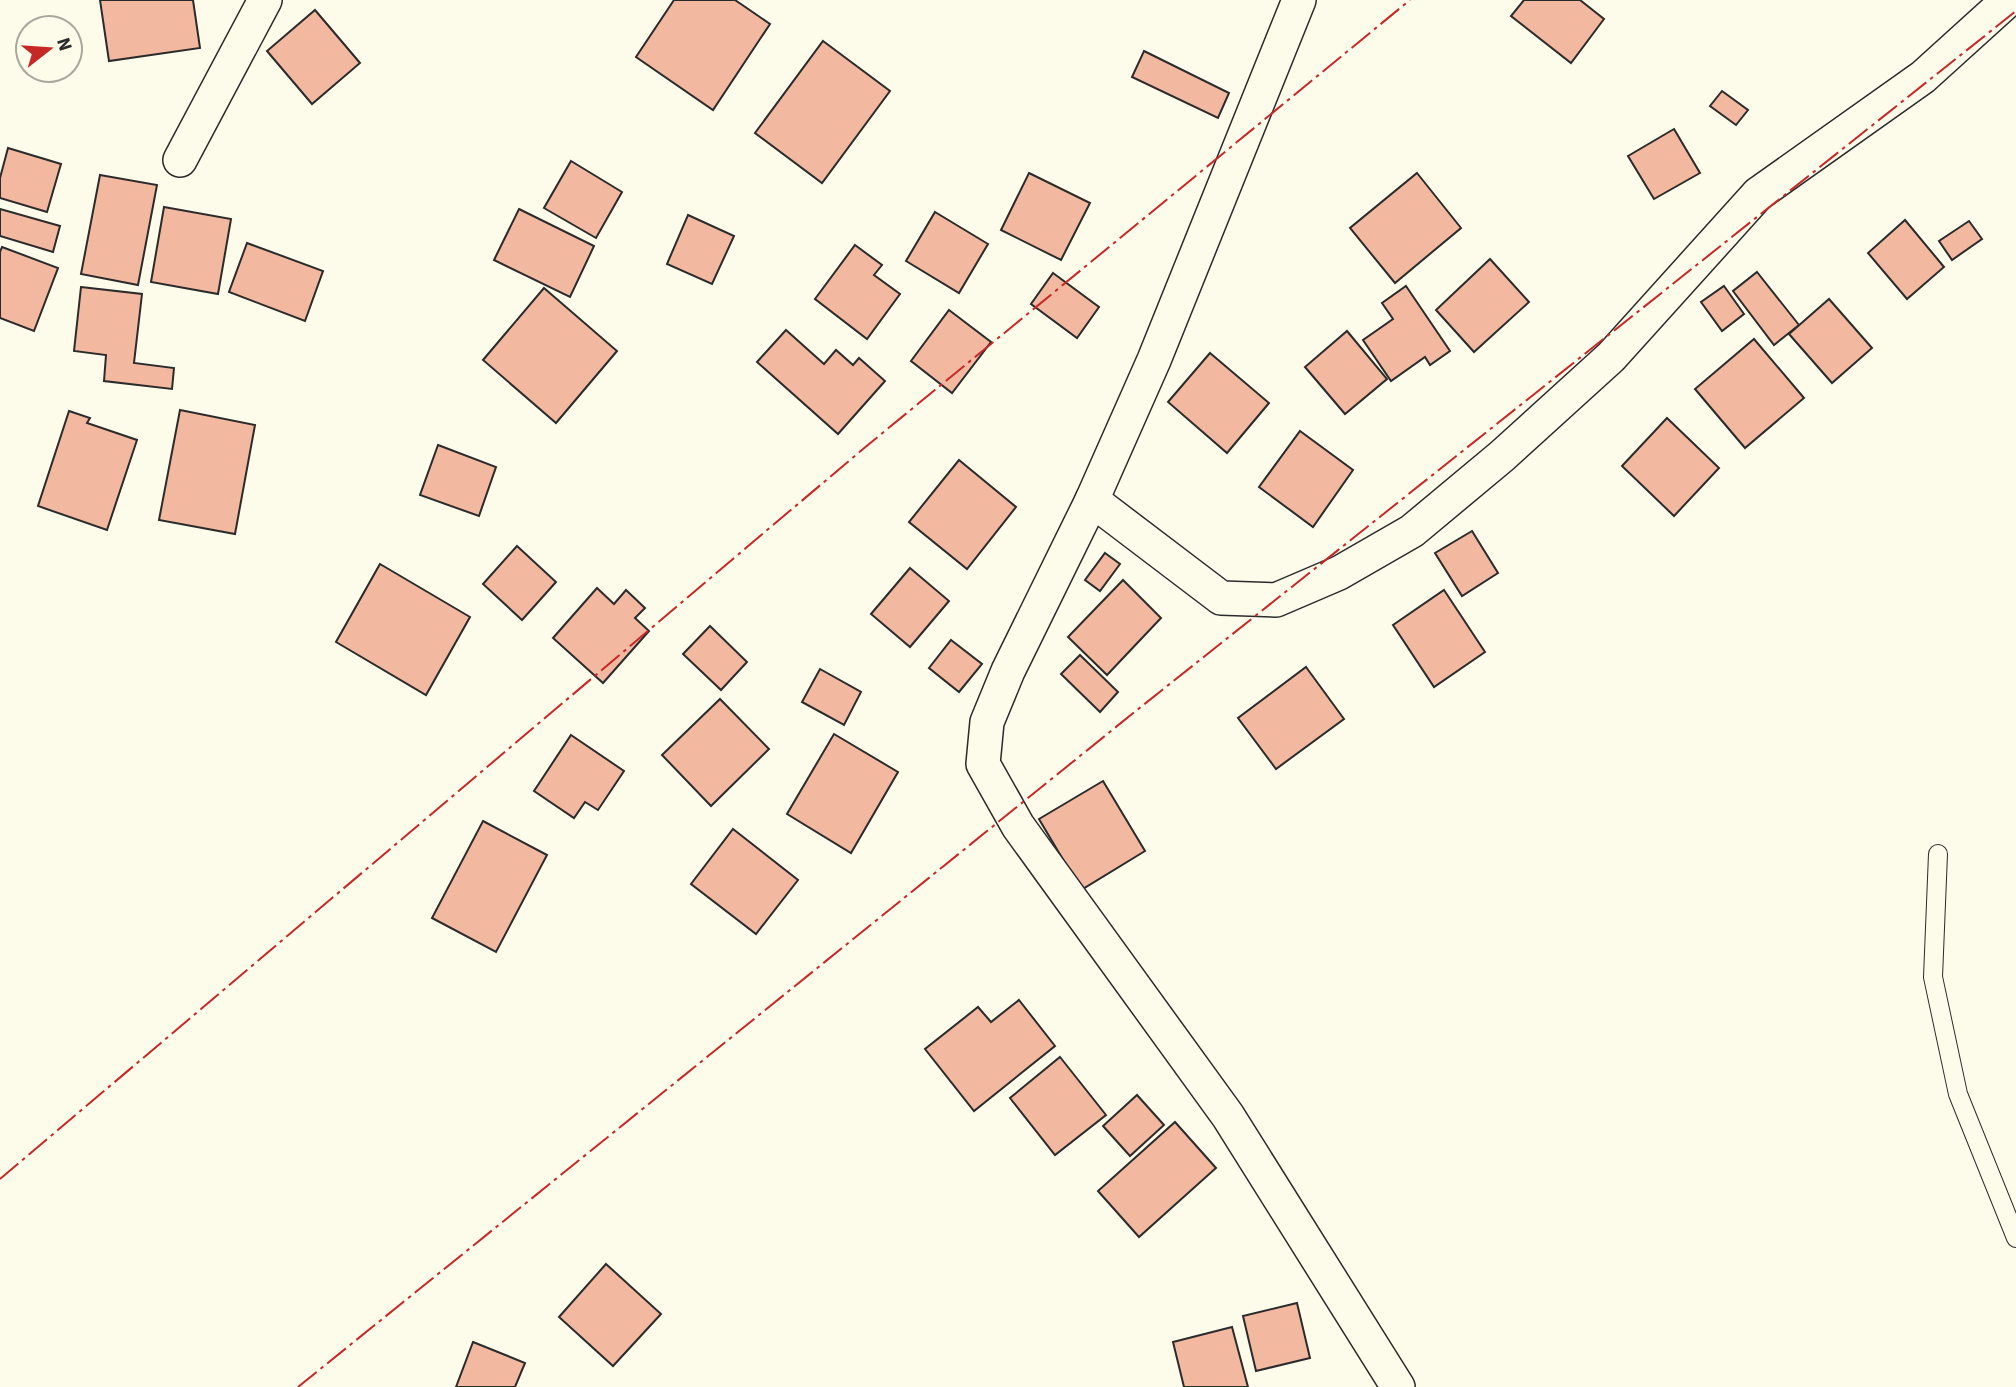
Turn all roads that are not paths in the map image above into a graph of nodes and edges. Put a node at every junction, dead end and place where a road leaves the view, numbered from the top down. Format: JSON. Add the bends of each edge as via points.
{"nodes":[{"id":1,"x":265,"y":0,"type":"edge"},
{"id":2,"x":1299,"y":0,"type":"edge"},
{"id":3,"x":2008,"y":0,"type":"edge"},
{"id":4,"x":180,"y":159,"type":"dead end"},
{"id":5,"x":1092,"y":500,"type":"junction"},
{"id":6,"x":1938,"y":854,"type":"dead end"},
{"id":7,"x":2016,"y":1238,"type":"edge"},
{"id":8,"x":1398,"y":1387,"type":"edge"}],
"edges":[{"from":1,"to":4,"type":"street"},
{"from":2,"to":5,"type":"street","via":[[1154,360]]},
{"from":3,"to":5,"type":"street","via":[[1923,77],[1758,194],[1611,358],[1502,456],[1412,531],[1339,573],[1276,600],[1221,598]]},
{"from":5,"to":8,"type":"street","via":[[1008,671],[987,722],[983,764],[1018,826],[1228,1116]]},
{"from":6,"to":7,"type":"lane","via":[[1933,977],[1958,1094]]}]}
